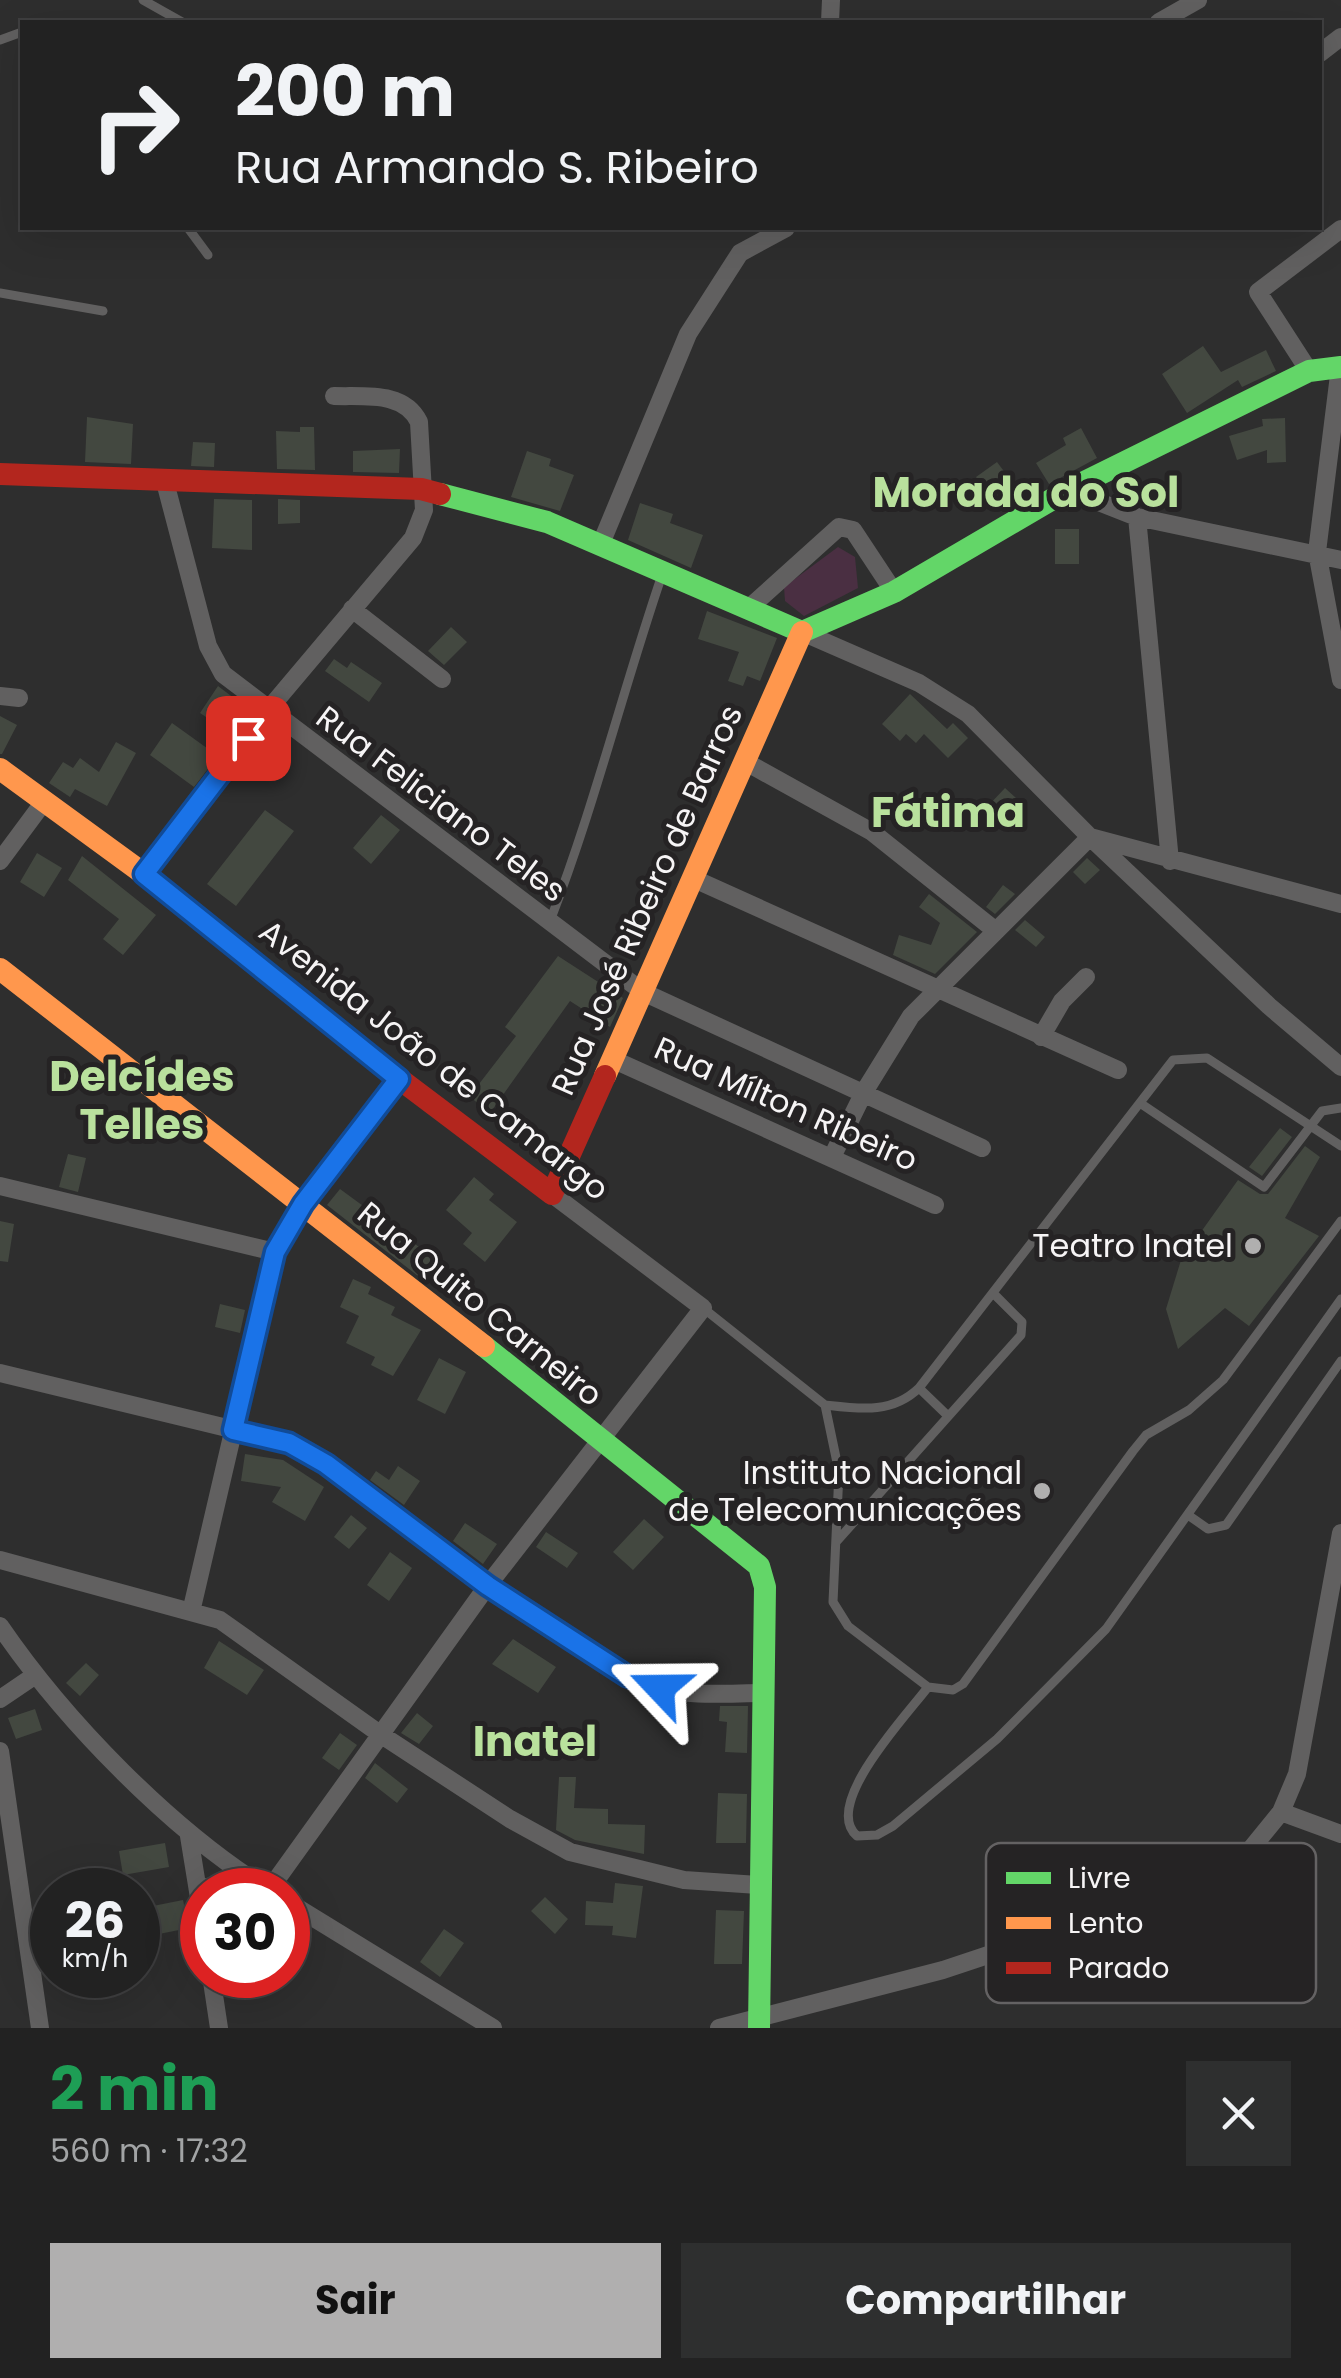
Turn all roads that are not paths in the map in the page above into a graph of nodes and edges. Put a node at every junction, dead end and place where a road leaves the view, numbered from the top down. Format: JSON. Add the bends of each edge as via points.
{"nodes":[{"id":1,"x":143,"y":0,"type":"edge"},
{"id":2,"x":1198,"y":0,"type":"edge"},
{"id":3,"x":178,"y":20,"type":"edge"},
{"id":4,"x":1162,"y":20,"type":"edge"},
{"id":5,"x":1341,"y":229,"type":"edge"},
{"id":6,"x":189,"y":230,"type":"edge"},
{"id":7,"x":782,"y":230,"type":"edge"},
{"id":8,"x":208,"y":255,"type":"dead end"},
{"id":9,"x":0,"y":293,"type":"edge"},
{"id":10,"x":103,"y":311,"type":"dead end"},
{"id":11,"x":1341,"y":367,"type":"edge"},
{"id":12,"x":1309,"y":372,"type":"junction"},
{"id":13,"x":334,"y":396,"type":"dead end"},
{"id":14,"x":0,"y":474,"type":"edge"},
{"id":15,"x":165,"y":482,"type":"junction"},
{"id":16,"x":421,"y":490,"type":"junction"},
{"id":17,"x":1068,"y":490,"type":"junction"},
{"id":18,"x":1137,"y":517,"type":"junction"},
{"id":19,"x":600,"y":546,"type":"junction"},
{"id":20,"x":1317,"y":552,"type":"junction"},
{"id":21,"x":1341,"y":560,"type":"edge"},
{"id":22,"x":663,"y":572,"type":"junction"},
{"id":23,"x":894,"y":592,"type":"junction"},
{"id":24,"x":352,"y":608,"type":"junction"},
{"id":25,"x":748,"y":609,"type":"junction"},
{"id":26,"x":802,"y":632,"type":"junction"},
{"id":27,"x":442,"y":679,"type":"dead end"},
{"id":28,"x":1341,"y":680,"type":"edge"},
{"id":29,"x":268,"y":710,"type":"junction"},
{"id":30,"x":744,"y":761,"type":"junction"},
{"id":31,"x":0,"y":770,"type":"edge"},
{"id":32,"x":43,"y":803,"type":"junction"},
{"id":33,"x":1090,"y":837,"type":"junction"},
{"id":34,"x":0,"y":861,"type":"edge"},
{"id":35,"x":1170,"y":861,"type":"junction"},
{"id":36,"x":144,"y":874,"type":"junction"},
{"id":37,"x":692,"y":878,"type":"junction"},
{"id":38,"x":1341,"y":904,"type":"edge"},
{"id":39,"x":549,"y":923,"type":"junction"},
{"id":40,"x":996,"y":931,"type":"junction"},
{"id":41,"x":0,"y":969,"type":"edge"},
{"id":42,"x":1086,"y":977,"type":"dead end"},
{"id":43,"x":939,"y":990,"type":"junction"},
{"id":44,"x":643,"y":992,"type":"junction"},
{"id":45,"x":1041,"y":1037,"type":"junction"},
{"id":46,"x":612,"y":1059,"type":"junction"},
{"id":47,"x":1340,"y":1061,"type":"edge"},
{"id":48,"x":1118,"y":1070,"type":"dead end"},
{"id":49,"x":399,"y":1079,"type":"junction"},
{"id":50,"x":864,"y":1092,"type":"junction"},
{"id":51,"x":1140,"y":1102,"type":"junction"},
{"id":52,"x":1341,"y":1108,"type":"edge"},
{"id":53,"x":1311,"y":1126,"type":"junction"},
{"id":54,"x":1341,"y":1146,"type":"edge"},
{"id":55,"x":982,"y":1148,"type":"dead end"},
{"id":56,"x":833,"y":1156,"type":"junction"},
{"id":57,"x":0,"y":1186,"type":"edge"},
{"id":58,"x":552,"y":1194,"type":"junction"},
{"id":59,"x":303,"y":1204,"type":"junction"},
{"id":60,"x":934,"y":1205,"type":"dead end"},
{"id":61,"x":1341,"y":1222,"type":"edge"},
{"id":62,"x":275,"y":1252,"type":"junction"},
{"id":63,"x":995,"y":1295,"type":"junction"},
{"id":64,"x":1341,"y":1299,"type":"edge"},
{"id":65,"x":703,"y":1308,"type":"junction"},
{"id":66,"x":1329,"y":1316,"type":"junction"},
{"id":67,"x":1341,"y":1325,"type":"edge"},
{"id":68,"x":1341,"y":1362,"type":"edge"},
{"id":69,"x":0,"y":1373,"type":"edge"},
{"id":70,"x":919,"y":1388,"type":"junction"},
{"id":71,"x":826,"y":1406,"type":"junction"},
{"id":72,"x":947,"y":1415,"type":"junction"},
{"id":73,"x":233,"y":1430,"type":"junction"},
{"id":74,"x":601,"y":1442,"type":"junction"},
{"id":75,"x":1188,"y":1516,"type":"junction"},
{"id":76,"x":1341,"y":1534,"type":"edge"},
{"id":77,"x":838,"y":1542,"type":"junction"},
{"id":78,"x":0,"y":1560,"type":"edge"},
{"id":79,"x":488,"y":1586,"type":"junction"},
{"id":80,"x":192,"y":1612,"type":"junction"},
{"id":81,"x":0,"y":1626,"type":"edge"},
{"id":82,"x":34,"y":1676,"type":"junction"},
{"id":83,"x":928,"y":1688,"type":"junction"},
{"id":84,"x":764,"y":1692,"type":"junction"},
{"id":85,"x":0,"y":1699,"type":"edge"},
{"id":86,"x":380,"y":1734,"type":"junction"},
{"id":87,"x":0,"y":1751,"type":"edge"},
{"id":88,"x":1281,"y":1812,"type":"junction"},
{"id":89,"x":1341,"y":1834,"type":"edge"},
{"id":90,"x":189,"y":1836,"type":"junction"},
{"id":91,"x":1256,"y":1843,"type":"edge"},
{"id":92,"x":194,"y":1868,"type":"edge"},
{"id":93,"x":234,"y":1868,"type":"edge"},
{"id":94,"x":284,"y":1868,"type":"edge"},
{"id":95,"x":758,"y":1885,"type":"junction"},
{"id":96,"x":310,"y":1916,"type":"edge"},
{"id":97,"x":986,"y":1956,"type":"edge"},
{"id":98,"x":214,"y":1998,"type":"edge"},
{"id":99,"x":759,"y":2022,"type":"edge"},
{"id":100,"x":40,"y":2028,"type":"edge"},
{"id":101,"x":219,"y":2028,"type":"edge"},
{"id":102,"x":493,"y":2028,"type":"edge"},
{"id":103,"x":718,"y":2028,"type":"edge"}],
"edges":[{"from":1,"to":3,"type":"lane"},
{"from":2,"to":4,"type":"street"},
{"from":5,"to":12,"type":"street","via":[[1258,292]]},
{"from":6,"to":8,"type":"lane"},
{"from":7,"to":19,"type":"street","via":[[740,253],[688,334]]},
{"from":9,"to":10,"type":"lane"},
{"from":11,"to":12,"type":"main road"},
{"from":11,"to":20,"type":"street"},
{"from":12,"to":17,"type":"main road"},
{"from":13,"to":16,"type":"street","via":[[392,399],[413,409],[420,422]]},
{"from":14,"to":15,"type":"main road"},
{"from":15,"to":16,"type":"main road"},
{"from":15,"to":29,"type":"street","name":"Rua Feliciano Teles","via":[[208,646],[222,674]]},
{"from":16,"to":19,"type":"main road","via":[[523,513]]},
{"from":16,"to":24,"type":"street","via":[[424,510],[413,538]]},
{"from":17,"to":18,"type":"street"},
{"from":17,"to":23,"type":"main road"},
{"from":18,"to":20,"type":"street"},
{"from":18,"to":35,"type":"street"},
{"from":19,"to":22,"type":"main road"},
{"from":20,"to":21,"type":"street"},
{"from":20,"to":28,"type":"street"},
{"from":22,"to":25,"type":"main road"},
{"from":22,"to":39,"type":"lane"},
{"from":23,"to":25,"type":"street","via":[[853,530],[839,528]]},
{"from":23,"to":26,"type":"main road"},
{"from":24,"to":27,"type":"street"},
{"from":24,"to":29,"type":"street"},
{"from":25,"to":26,"type":"main road"},
{"from":26,"to":30,"type":"main road","name":"Rua José Ribeiro de Barros"},
{"from":26,"to":33,"type":"street","via":[[947,699]]},
{"from":29,"to":36,"type":"street"},
{"from":29,"to":39,"type":"street","name":"Rua Feliciano Teles"},
{"from":30,"to":37,"type":"main road","name":"Rua José Ribeiro de Barros"},
{"from":30,"to":40,"type":"street","via":[[872,832]]},
{"from":31,"to":32,"type":"main road","name":"Avenida João de Camargo"},
{"from":32,"to":34,"type":"street"},
{"from":32,"to":36,"type":"main road","name":"Avenida João de Camargo"},
{"from":33,"to":35,"type":"street"},
{"from":33,"to":40,"type":"street"},
{"from":33,"to":47,"type":"street"},
{"from":35,"to":38,"type":"street"},
{"from":36,"to":49,"type":"main road","name":"Avenida João de Camargo"},
{"from":37,"to":43,"type":"street"},
{"from":37,"to":44,"type":"main road","name":"Rua José Ribeiro de Barros"},
{"from":39,"to":44,"type":"street","name":"Rua Feliciano Teles"},
{"from":40,"to":43,"type":"street"},
{"from":41,"to":59,"type":"main road","name":"Rua Quito Carneiro"},
{"from":42,"to":45,"type":"street"},
{"from":43,"to":45,"type":"street"},
{"from":43,"to":50,"type":"street","via":[[911,1016]]},
{"from":44,"to":46,"type":"main road","name":"Rua José Ribeiro de Barros"},
{"from":44,"to":50,"type":"street","name":"Rua Feliciano Teles"},
{"from":45,"to":48,"type":"street"},
{"from":46,"to":56,"type":"street","name":"Rua Mílton Ribeiro"},
{"from":46,"to":58,"type":"main road","name":"Rua José Ribeiro de Barros"},
{"from":49,"to":58,"type":"main road","name":"Avenida João de Camargo"},
{"from":49,"to":59,"type":"street"},
{"from":50,"to":55,"type":"street","name":"Rua Feliciano Teles"},
{"from":50,"to":56,"type":"street"},
{"from":51,"to":53,"type":"lane","via":[[1173,1060],[1195,1056],[1208,1058]]},
{"from":51,"to":53,"type":"lane","via":[[1264,1187]]},
{"from":51,"to":63,"type":"lane"},
{"from":52,"to":53,"type":"lane","via":[[1322,1111]]},
{"from":53,"to":54,"type":"lane"},
{"from":56,"to":60,"type":"street","name":"Rua Mílton Ribeiro"},
{"from":57,"to":62,"type":"street"},
{"from":58,"to":65,"type":"street","name":"Avenida João de Camargo"},
{"from":59,"to":62,"type":"street"},
{"from":59,"to":74,"type":"main road","name":"Rua Quito Carneiro"},
{"from":61,"to":83,"type":"lane","via":[[1209,1395],[1158,1426],[1133,1451],[964,1684]]},
{"from":62,"to":73,"type":"street"},
{"from":63,"to":70,"type":"lane"},
{"from":63,"to":72,"type":"lane","via":[[1022,1322],[1021,1335]]},
{"from":64,"to":66,"type":"lane"},
{"from":65,"to":71,"type":"lane","name":"Avenida João de Camargo"},
{"from":65,"to":74,"type":"street"},
{"from":66,"to":67,"type":"lane"},
{"from":66,"to":75,"type":"lane"},
{"from":68,"to":75,"type":"lane","via":[[1226,1525],[1208,1529]]},
{"from":69,"to":73,"type":"street"},
{"from":70,"to":71,"type":"lane","via":[[881,1409]]},
{"from":70,"to":72,"type":"lane"},
{"from":71,"to":77,"type":"lane","via":[[839,1472]]},
{"from":72,"to":77,"type":"lane"},
{"from":73,"to":79,"type":"street","via":[[289,1443],[326,1464]]},
{"from":73,"to":80,"type":"street"},
{"from":74,"to":79,"type":"street"},
{"from":74,"to":84,"type":"main road","name":"Rua Quito Carneiro","via":[[758,1566]]},
{"from":75,"to":83,"type":"lane","via":[[1106,1629],[1039,1700],[893,1826],[857,1836],[846,1816],[852,1789]]},
{"from":76,"to":88,"type":"street","via":[[1304,1747]]},
{"from":77,"to":83,"type":"lane","via":[[832,1586],[839,1615]]},
{"from":78,"to":80,"type":"street"},
{"from":79,"to":84,"type":"street","via":[[627,1676],[698,1694]]},
{"from":79,"to":86,"type":"street"},
{"from":80,"to":86,"type":"street","via":[[220,1620]]},
{"from":81,"to":82,"type":"street"},
{"from":82,"to":85,"type":"street"},
{"from":82,"to":90,"type":"street"},
{"from":84,"to":95,"type":"main road"},
{"from":86,"to":94,"type":"street"},
{"from":86,"to":95,"type":"street","via":[[570,1852],[684,1880]]},
{"from":87,"to":100,"type":"street"},
{"from":88,"to":89,"type":"street"},
{"from":88,"to":91,"type":"street"},
{"from":90,"to":92,"type":"street"},
{"from":90,"to":93,"type":"street"},
{"from":95,"to":99,"type":"main road"},
{"from":96,"to":102,"type":"street"},
{"from":97,"to":99,"type":"street"},
{"from":98,"to":101,"type":"street"},
{"from":99,"to":103,"type":"street"}]}
